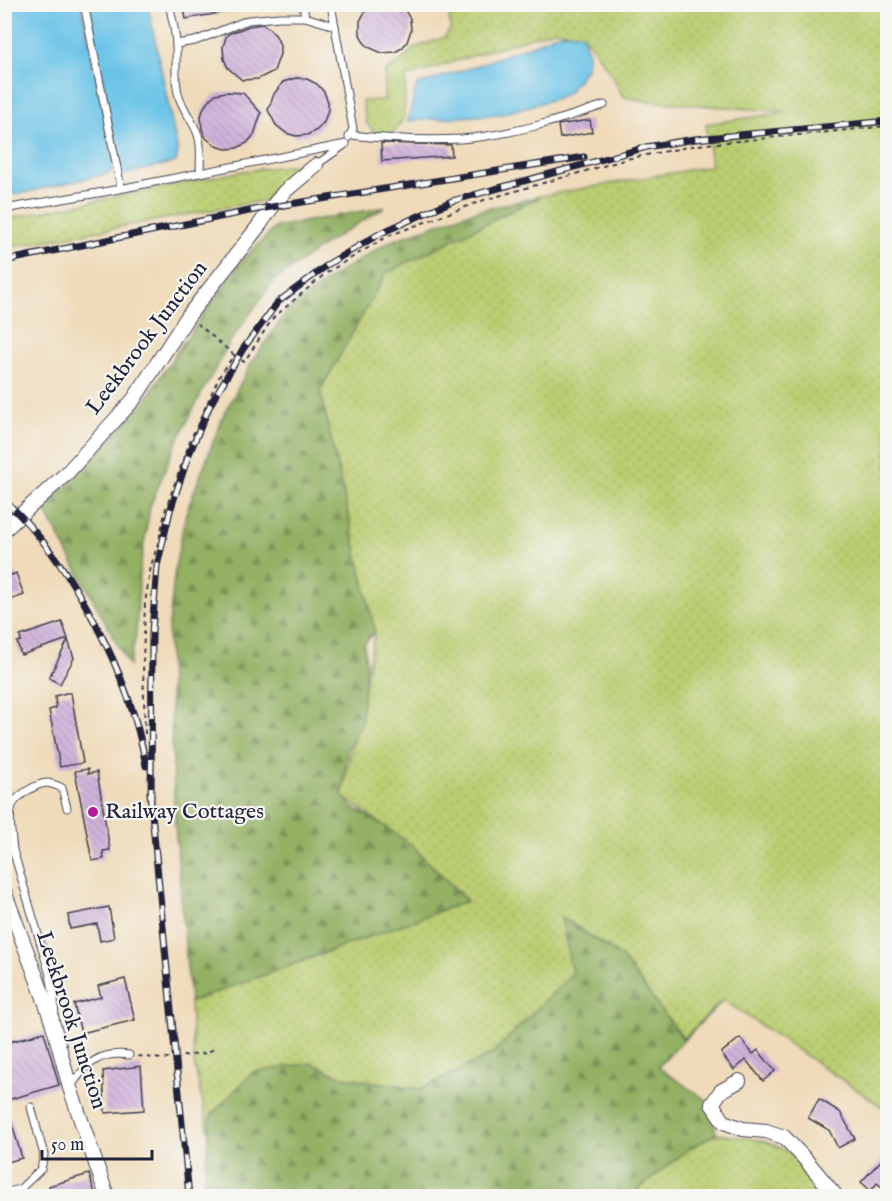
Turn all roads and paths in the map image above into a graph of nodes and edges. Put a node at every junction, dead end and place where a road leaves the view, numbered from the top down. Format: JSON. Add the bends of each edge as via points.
{"nodes":[{"id":1,"x":84,"y":4,"type":"edge"},
{"id":2,"x":169,"y":4,"type":"edge"},
{"id":3,"x":303,"y":4,"type":"edge"},
{"id":4,"x":331,"y":4,"type":"edge"},
{"id":5,"x":305,"y":17,"type":"junction"},
{"id":6,"x":335,"y":26,"type":"junction"},
{"id":7,"x":176,"y":44,"type":"junction"},
{"id":8,"x":604,"y":105,"type":"dead end"},
{"id":9,"x":888,"y":126,"type":"edge"},
{"id":10,"x":350,"y":135,"type":"junction"},
{"id":11,"x":346,"y":144,"type":"junction"},
{"id":12,"x":316,"y":165,"type":"joint"},
{"id":13,"x":200,"y":172,"type":"junction"},
{"id":14,"x":121,"y":188,"type":"junction"},
{"id":15,"x":4,"y":209,"type":"edge"},
{"id":16,"x":188,"y":316,"type":"junction"},
{"id":17,"x":234,"y":355,"type":"junction"},
{"id":18,"x":4,"y":530,"type":"edge"},
{"id":19,"x":145,"y":734,"type":"dead end"},
{"id":20,"x":67,"y":808,"type":"dead end"},
{"id":21,"x":4,"y":891,"type":"edge"},
{"id":22,"x":54,"y":1029,"type":"junction"},
{"id":23,"x":4,"y":1043,"type":"edge"},
{"id":24,"x":216,"y":1048,"type":"dead end"},
{"id":25,"x":129,"y":1055,"type":"joint"},
{"id":26,"x":740,"y":1081,"type":"dead end"},
{"id":27,"x":70,"y":1088,"type":"junction"},
{"id":28,"x":31,"y":1107,"type":"dead end"},
{"id":29,"x":4,"y":1193,"type":"edge"},
{"id":30,"x":107,"y":1197,"type":"edge"},
{"id":31,"x":836,"y":1197,"type":"edge"}],
"edges":[{"from":1,"to":14,"type":"lane"},
{"from":2,"to":7,"type":"lane"},
{"from":3,"to":5,"type":"lane"},
{"from":4,"to":6,"type":"lane"},
{"from":5,"to":6,"type":"lane"},
{"from":5,"to":7,"type":"lane","via":[[248,20]]},
{"from":6,"to":10,"type":"lane","via":[[353,129]]},
{"from":7,"to":13,"type":"lane","via":[[175,76],[184,110],[198,136]]},
{"from":8,"to":10,"type":"lane","via":[[542,125],[461,139]]},
{"from":9,"to":17,"type":"path","via":[[698,145],[631,158],[484,200],[388,236],[326,273],[273,318],[244,362]]},
{"from":10,"to":11,"type":"lane"},
{"from":11,"to":12,"type":"lane"},
{"from":11,"to":13,"type":"lane"},
{"from":12,"to":16,"type":"street","name":"Leekbrook Junction","via":[[284,192]]},
{"from":13,"to":14,"type":"lane"},
{"from":14,"to":15,"type":"lane"},
{"from":16,"to":17,"type":"path"},
{"from":16,"to":18,"type":"street","name":"Leekbrook Junction","via":[[134,399],[67,473]]},
{"from":17,"to":19,"type":"path","via":[[219,377],[190,441],[151,566],[145,603]]},
{"from":20,"to":22,"type":"lane","via":[[62,788],[48,783],[27,790],[12,806],[10,831],[50,975]]},
{"from":21,"to":22,"type":"street","name":"Leekbrook Junction"},
{"from":22,"to":23,"type":"path"},
{"from":22,"to":27,"type":"street","name":"Leekbrook Junction"},
{"from":24,"to":25,"type":"path","via":[[207,1053],[162,1059]]},
{"from":25,"to":27,"type":"lane","via":[[98,1058]]},
{"from":26,"to":31,"type":"street","via":[[722,1091],[712,1104],[724,1122],[784,1137]]},
{"from":27,"to":30,"type":"street","name":"Leekbrook Junction"},
{"from":28,"to":29,"type":"lane","via":[[45,1155],[41,1169],[20,1189]]}]}
